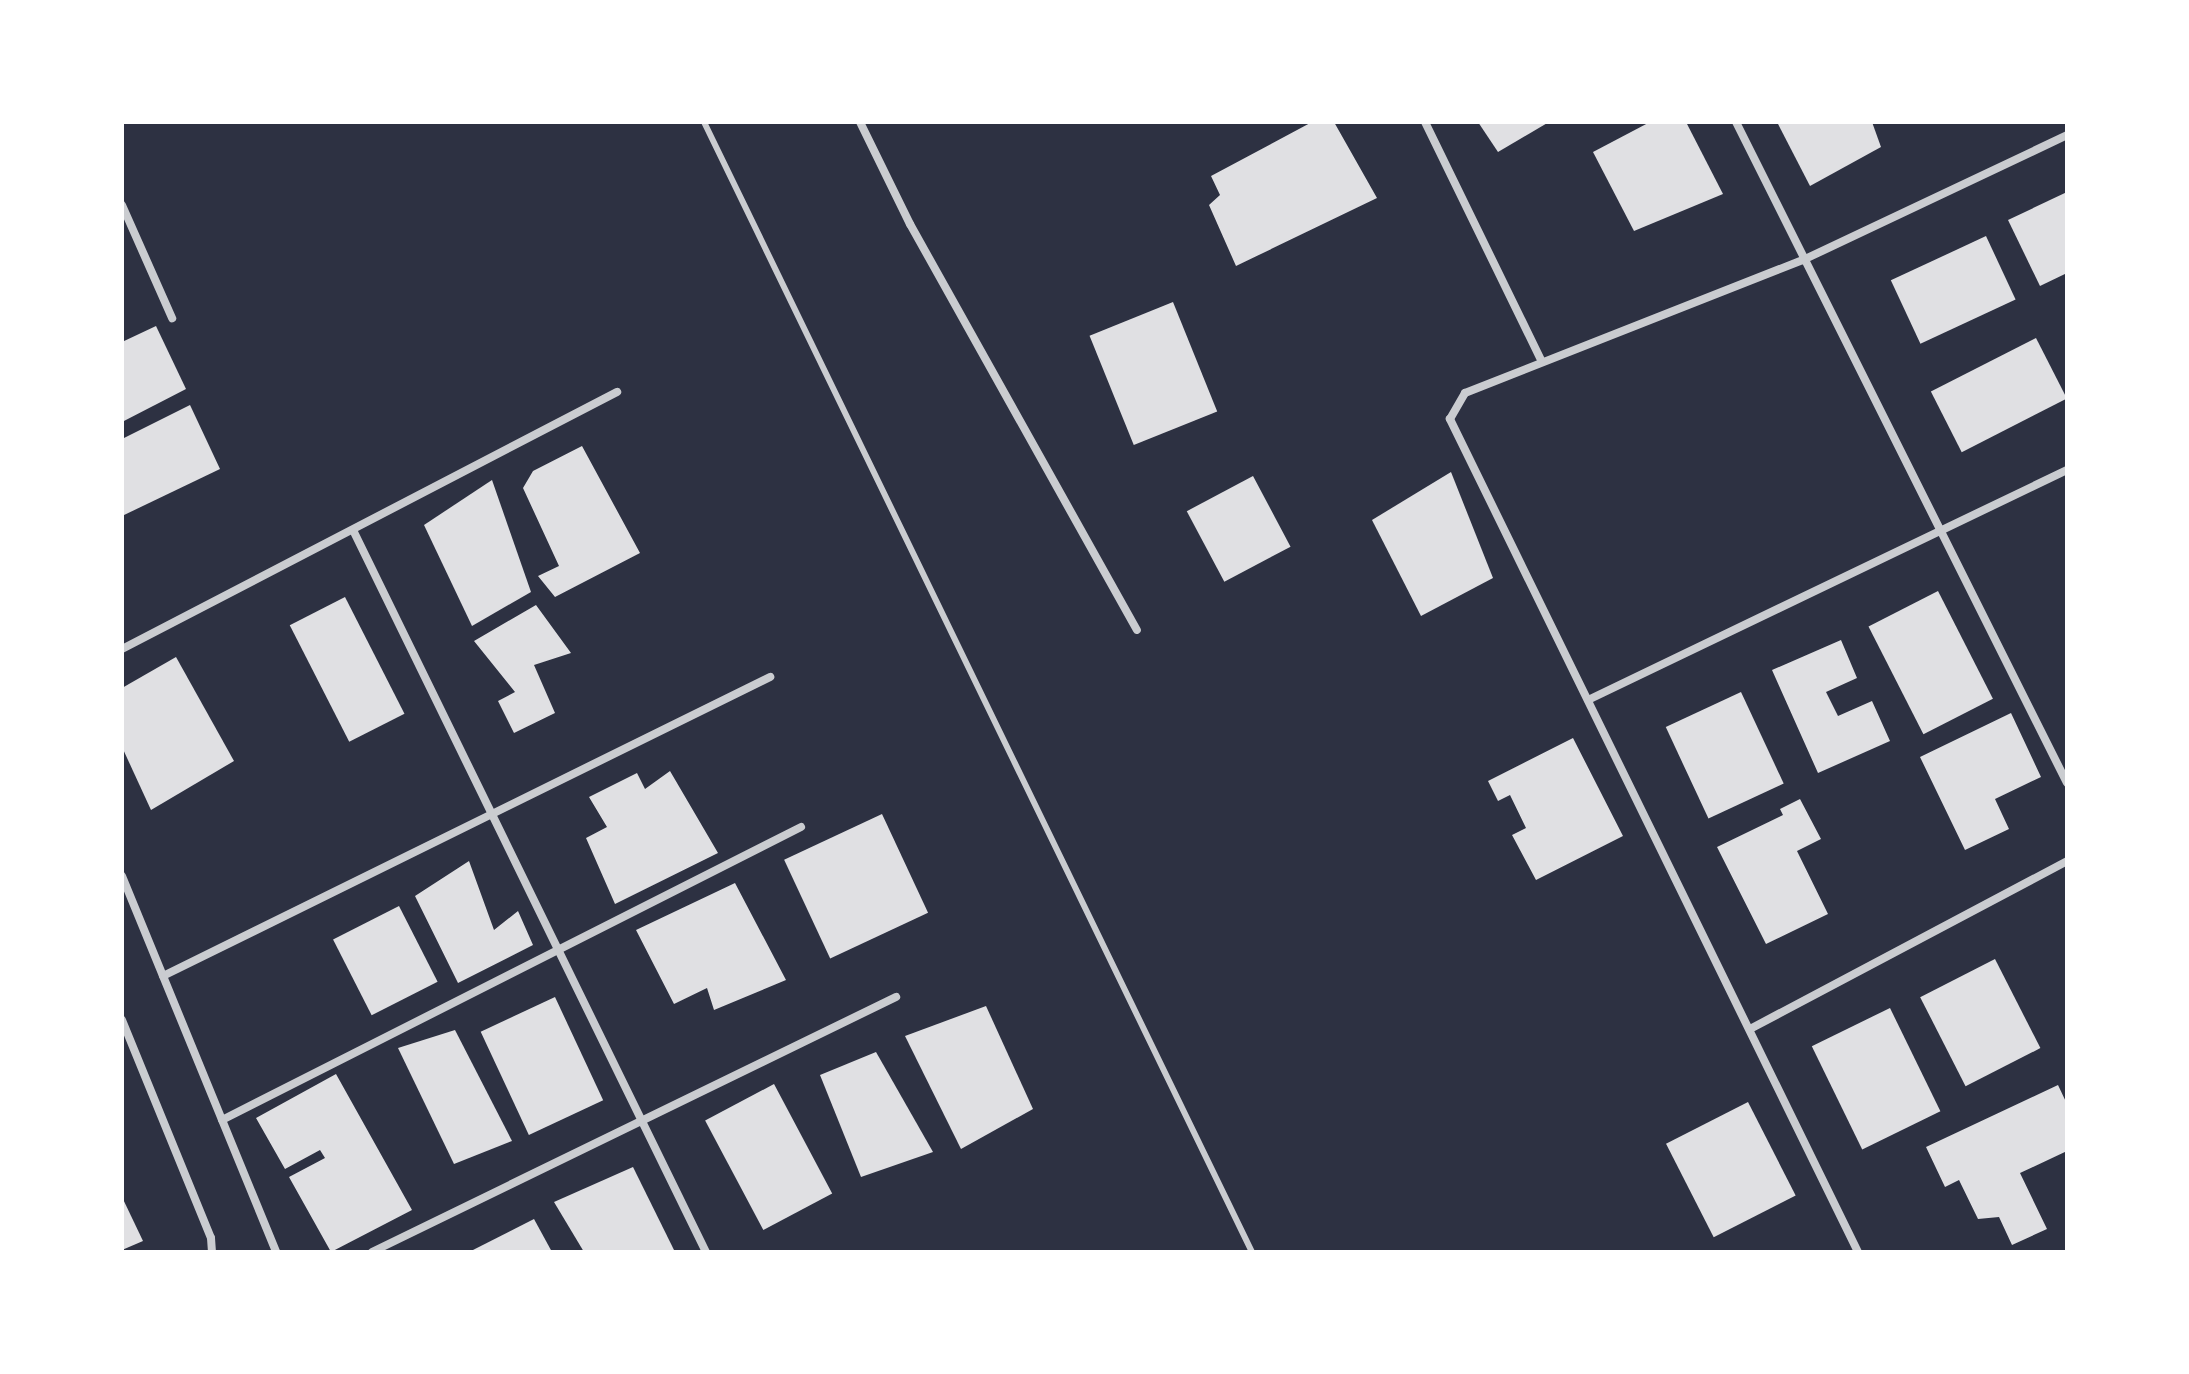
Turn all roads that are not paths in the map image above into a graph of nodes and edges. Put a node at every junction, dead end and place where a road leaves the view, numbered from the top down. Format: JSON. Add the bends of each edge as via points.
{"nodes":[{"id":1,"x":704,"y":122,"type":"edge"},
{"id":2,"x":860,"y":122,"type":"edge"},
{"id":3,"x":1425,"y":122,"type":"edge"},
{"id":4,"x":1736,"y":122,"type":"edge"},
{"id":5,"x":2067,"y":135,"type":"edge"},
{"id":6,"x":122,"y":205,"type":"edge"},
{"id":7,"x":1803,"y":260,"type":"junction"},
{"id":8,"x":172,"y":318,"type":"dead end"},
{"id":9,"x":1541,"y":360,"type":"junction"},
{"id":10,"x":617,"y":392,"type":"dead end"},
{"id":11,"x":2067,"y":470,"type":"edge"},
{"id":12,"x":353,"y":530,"type":"junction"},
{"id":13,"x":1940,"y":533,"type":"junction"},
{"id":14,"x":1137,"y":630,"type":"dead end"},
{"id":15,"x":122,"y":649,"type":"edge"},
{"id":16,"x":770,"y":677,"type":"dead end"},
{"id":17,"x":1588,"y":700,"type":"junction"},
{"id":18,"x":2067,"y":783,"type":"edge"},
{"id":19,"x":493,"y":816,"type":"junction"},
{"id":20,"x":801,"y":827,"type":"dead end"},
{"id":21,"x":2067,"y":861,"type":"edge"},
{"id":22,"x":122,"y":876,"type":"edge"},
{"id":23,"x":559,"y":951,"type":"junction"},
{"id":24,"x":163,"y":976,"type":"junction"},
{"id":25,"x":896,"y":997,"type":"dead end"},
{"id":26,"x":122,"y":1020,"type":"edge"},
{"id":27,"x":1750,"y":1029,"type":"junction"},
{"id":28,"x":222,"y":1120,"type":"junction"},
{"id":29,"x":643,"y":1123,"type":"junction"},
{"id":30,"x":212,"y":1252,"type":"edge"},
{"id":31,"x":276,"y":1252,"type":"edge"},
{"id":32,"x":372,"y":1252,"type":"edge"},
{"id":33,"x":706,"y":1252,"type":"edge"},
{"id":34,"x":1252,"y":1252,"type":"edge"},
{"id":35,"x":1858,"y":1252,"type":"edge"}],
"edges":[{"from":1,"to":34,"type":"lane"},
{"from":2,"to":14,"type":"street","via":[[910,224]]},
{"from":3,"to":9,"type":"street"},
{"from":4,"to":7,"type":"street"},
{"from":5,"to":7,"type":"street"},
{"from":6,"to":8,"type":"street"},
{"from":7,"to":9,"type":"street"},
{"from":7,"to":13,"type":"street"},
{"from":9,"to":17,"type":"street","via":[[1465,393],[1450,419]]},
{"from":10,"to":12,"type":"street"},
{"from":11,"to":13,"type":"street"},
{"from":12,"to":15,"type":"street"},
{"from":12,"to":19,"type":"street"},
{"from":13,"to":17,"type":"street"},
{"from":13,"to":18,"type":"street"},
{"from":16,"to":19,"type":"street"},
{"from":17,"to":27,"type":"street"},
{"from":19,"to":23,"type":"street"},
{"from":19,"to":24,"type":"street"},
{"from":20,"to":23,"type":"street"},
{"from":21,"to":27,"type":"street"},
{"from":22,"to":24,"type":"street"},
{"from":23,"to":28,"type":"street"},
{"from":23,"to":29,"type":"street"},
{"from":24,"to":28,"type":"street"},
{"from":25,"to":29,"type":"street"},
{"from":26,"to":30,"type":"street","via":[[211,1238]]},
{"from":27,"to":35,"type":"street"},
{"from":28,"to":31,"type":"street"},
{"from":29,"to":32,"type":"street"},
{"from":29,"to":33,"type":"street"}]}
